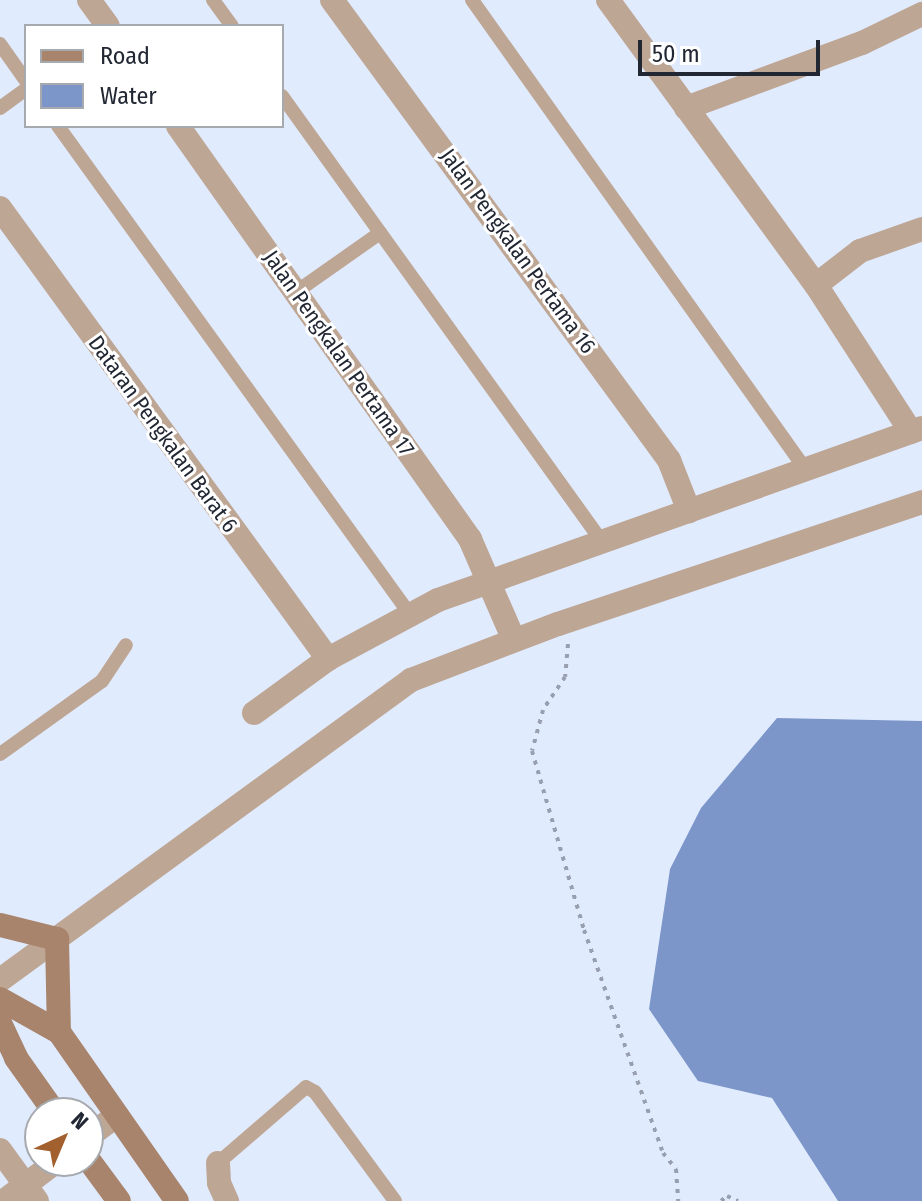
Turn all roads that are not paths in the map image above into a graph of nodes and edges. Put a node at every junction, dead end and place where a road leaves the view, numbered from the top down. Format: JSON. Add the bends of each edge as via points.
{"nodes":[{"id":1,"x":89,"y":0,"type":"edge"},
{"id":2,"x":213,"y":0,"type":"edge"},
{"id":3,"x":332,"y":0,"type":"edge"},
{"id":4,"x":472,"y":0,"type":"edge"},
{"id":5,"x":608,"y":0,"type":"edge"},
{"id":6,"x":922,"y":14,"type":"edge"},
{"id":7,"x":107,"y":24,"type":"edge"},
{"id":8,"x":231,"y":24,"type":"edge"},
{"id":9,"x":0,"y":44,"type":"edge"},
{"id":10,"x":24,"y":78,"type":"edge"},
{"id":11,"x":24,"y":90,"type":"edge"},
{"id":12,"x":284,"y":99,"type":"edge"},
{"id":13,"x":0,"y":108,"type":"edge"},
{"id":14,"x":686,"y":108,"type":"junction"},
{"id":15,"x":59,"y":128,"type":"edge"},
{"id":16,"x":179,"y":128,"type":"edge"},
{"id":17,"x":0,"y":208,"type":"edge"},
{"id":18,"x":922,"y":229,"type":"edge"},
{"id":19,"x":380,"y":233,"type":"junction"},
{"id":20,"x":816,"y":285,"type":"junction"},
{"id":21,"x":296,"y":292,"type":"junction"},
{"id":22,"x":916,"y":430,"type":"edge"},
{"id":23,"x":806,"y":470,"type":"junction"},
{"id":24,"x":922,"y":502,"type":"edge"},
{"id":25,"x":689,"y":511,"type":"junction"},
{"id":26,"x":603,"y":543,"type":"junction"},
{"id":27,"x":490,"y":585,"type":"junction"},
{"id":28,"x":409,"y":613,"type":"junction"},
{"id":29,"x":514,"y":640,"type":"junction"},
{"id":30,"x":126,"y":645,"type":"dead end"},
{"id":31,"x":328,"y":659,"type":"junction"},
{"id":32,"x":254,"y":713,"type":"dead end"},
{"id":33,"x":0,"y":754,"type":"edge"},
{"id":34,"x":0,"y":925,"type":"edge"},
{"id":35,"x":57,"y":939,"type":"junction"},
{"id":36,"x":0,"y":980,"type":"edge"},
{"id":37,"x":0,"y":999,"type":"edge"},
{"id":38,"x":0,"y":1023,"type":"edge"},
{"id":39,"x":59,"y":1032,"type":"junction"},
{"id":40,"x":44,"y":1097,"type":"edge"},
{"id":41,"x":117,"y":1115,"type":"junction"},
{"id":42,"x":104,"y":1125,"type":"edge"},
{"id":43,"x":0,"y":1150,"type":"edge"},
{"id":44,"x":218,"y":1163,"type":"joint"},
{"id":45,"x":44,"y":1177,"type":"edge"},
{"id":46,"x":101,"y":1177,"type":"edge"},
{"id":47,"x":31,"y":1193,"type":"edge"},
{"id":48,"x":4,"y":1201,"type":"edge"},
{"id":49,"x":119,"y":1201,"type":"edge"},
{"id":50,"x":177,"y":1201,"type":"edge"},
{"id":51,"x":227,"y":1201,"type":"edge"},
{"id":52,"x":395,"y":1201,"type":"edge"}],
"edges":[{"from":1,"to":7,"type":"street"},
{"from":2,"to":8,"type":"lane"},
{"from":3,"to":25,"type":"street","name":"Jalan Pengkalan Pertama 16","via":[[669,460]]},
{"from":4,"to":23,"type":"lane"},
{"from":5,"to":14,"type":"street"},
{"from":6,"to":14,"type":"street","via":[[862,43]]},
{"from":9,"to":10,"type":"lane"},
{"from":11,"to":13,"type":"lane"},
{"from":12,"to":19,"type":"lane"},
{"from":14,"to":20,"type":"street"},
{"from":15,"to":28,"type":"lane"},
{"from":16,"to":21,"type":"street","name":"Jalan Pengkalan Pertama 17"},
{"from":17,"to":31,"type":"street","name":"Dataran Pengkalan Barat 6"},
{"from":18,"to":20,"type":"street","via":[[860,251]]},
{"from":19,"to":21,"type":"lane"},
{"from":19,"to":26,"type":"lane"},
{"from":20,"to":22,"type":"street"},
{"from":21,"to":27,"type":"street","name":"Jalan Pengkalan Pertama 17","via":[[470,539]]},
{"from":22,"to":23,"type":"street"},
{"from":23,"to":25,"type":"street"},
{"from":24,"to":29,"type":"street"},
{"from":25,"to":26,"type":"street"},
{"from":26,"to":27,"type":"street"},
{"from":27,"to":28,"type":"street"},
{"from":27,"to":29,"type":"street","name":"Jalan Pengkalan Pertama 17"},
{"from":28,"to":31,"type":"street"},
{"from":29,"to":35,"type":"street","via":[[411,680]]},
{"from":30,"to":33,"type":"lane","via":[[102,681]]},
{"from":31,"to":32,"type":"street"},
{"from":34,"to":35,"type":"street"},
{"from":35,"to":36,"type":"street"},
{"from":35,"to":39,"type":"street"},
{"from":37,"to":39,"type":"street"},
{"from":38,"to":40,"type":"street","via":[[16,1058]]},
{"from":39,"to":41,"type":"street"},
{"from":41,"to":42,"type":"street"},
{"from":41,"to":50,"type":"street"},
{"from":43,"to":47,"type":"street"},
{"from":44,"to":51,"type":"street"},
{"from":44,"to":52,"type":"lane","via":[[306,1087],[315,1092]]},
{"from":45,"to":47,"type":"street"},
{"from":46,"to":49,"type":"street"},
{"from":47,"to":48,"type":"street"}]}
